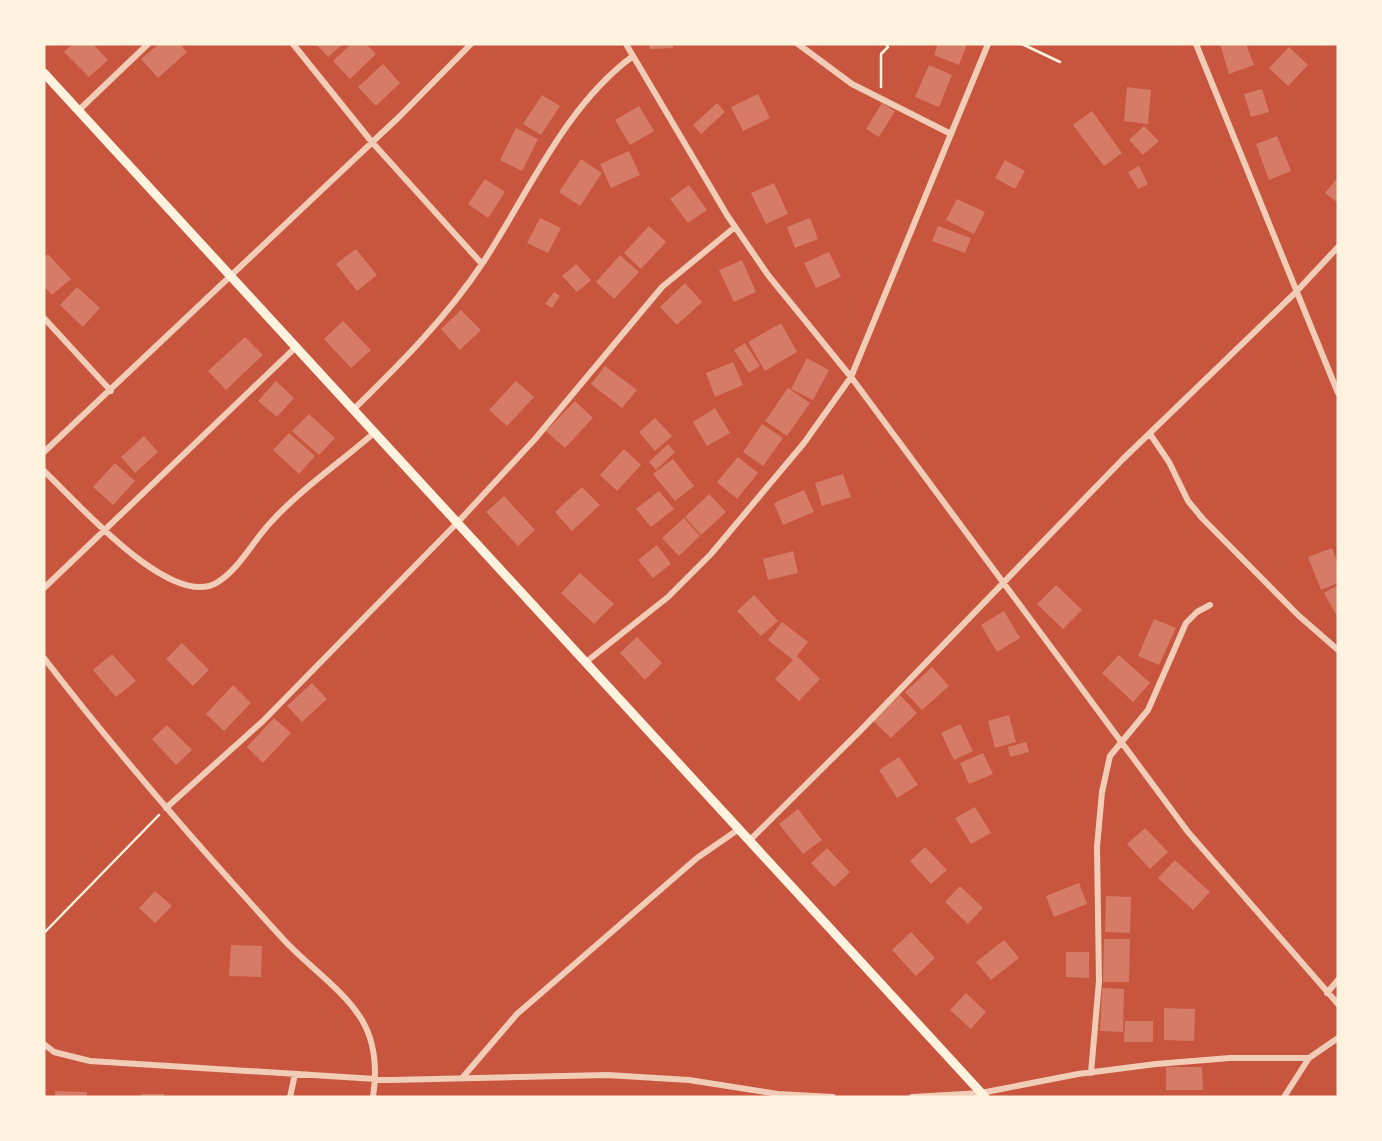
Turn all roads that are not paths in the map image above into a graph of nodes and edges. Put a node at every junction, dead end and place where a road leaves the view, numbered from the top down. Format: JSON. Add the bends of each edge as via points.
{"nodes":[{"id":1,"x":148,"y":44,"type":"edge"},
{"id":2,"x":293,"y":44,"type":"edge"},
{"id":3,"x":471,"y":44,"type":"edge"},
{"id":4,"x":626,"y":44,"type":"edge"},
{"id":5,"x":798,"y":44,"type":"edge"},
{"id":6,"x":988,"y":44,"type":"edge"},
{"id":7,"x":1196,"y":44,"type":"edge"},
{"id":8,"x":633,"y":56,"type":"junction"},
{"id":9,"x":44,"y":73,"type":"edge"},
{"id":10,"x":79,"y":110,"type":"junction"},
{"id":11,"x":951,"y":134,"type":"junction"},
{"id":12,"x":371,"y":141,"type":"junction"},
{"id":13,"x":735,"y":227,"type":"junction"},
{"id":14,"x":1338,"y":247,"type":"edge"},
{"id":15,"x":482,"y":264,"type":"junction"},
{"id":16,"x":231,"y":274,"type":"junction"},
{"id":17,"x":1296,"y":292,"type":"junction"},
{"id":18,"x":44,"y":318,"type":"edge"},
{"id":19,"x":296,"y":346,"type":"junction"},
{"id":20,"x":851,"y":377,"type":"junction"},
{"id":21,"x":111,"y":391,"type":"junction"},
{"id":22,"x":1338,"y":393,"type":"edge"},
{"id":23,"x":355,"y":410,"type":"junction"},
{"id":24,"x":376,"y":432,"type":"junction"},
{"id":25,"x":1150,"y":434,"type":"junction"},
{"id":26,"x":44,"y":453,"type":"edge"},
{"id":27,"x":44,"y":471,"type":"edge"},
{"id":28,"x":458,"y":522,"type":"junction"},
{"id":29,"x":107,"y":530,"type":"junction"},
{"id":30,"x":1002,"y":585,"type":"junction"},
{"id":31,"x":44,"y":588,"type":"edge"},
{"id":32,"x":1210,"y":605,"type":"dead end"},
{"id":33,"x":1338,"y":650,"type":"edge"},
{"id":34,"x":44,"y":658,"type":"edge"},
{"id":35,"x":586,"y":662,"type":"junction"},
{"id":36,"x":1119,"y":744,"type":"junction"},
{"id":37,"x":166,"y":808,"type":"junction"},
{"id":38,"x":739,"y":829,"type":"junction"},
{"id":39,"x":750,"y":840,"type":"junction"},
{"id":40,"x":1338,"y":980,"type":"edge"},
{"id":41,"x":1327,"y":993,"type":"junction"},
{"id":42,"x":1338,"y":1004,"type":"edge"},
{"id":43,"x":1338,"y":1038,"type":"edge"},
{"id":44,"x":44,"y":1044,"type":"edge"},
{"id":45,"x":1309,"y":1058,"type":"junction"},
{"id":46,"x":1090,"y":1073,"type":"junction"},
{"id":47,"x":295,"y":1074,"type":"junction"},
{"id":48,"x":462,"y":1077,"type":"junction"},
{"id":49,"x":376,"y":1079,"type":"junction"},
{"id":50,"x":983,"y":1095,"type":"edge"},
{"id":51,"x":778,"y":1096,"type":"edge"},
{"id":52,"x":290,"y":1097,"type":"edge"},
{"id":53,"x":373,"y":1097,"type":"edge"},
{"id":54,"x":833,"y":1097,"type":"edge"},
{"id":55,"x":912,"y":1097,"type":"edge"},
{"id":56,"x":1284,"y":1097,"type":"edge"}],
"edges":[{"from":1,"to":10,"type":"street"},
{"from":2,"to":12,"type":"street"},
{"from":3,"to":12,"type":"street"},
{"from":4,"to":8,"type":"street"},
{"from":5,"to":11,"type":"street","via":[[852,84]]},
{"from":6,"to":11,"type":"street"},
{"from":7,"to":17,"type":"street"},
{"from":8,"to":13,"type":"street"},
{"from":8,"to":15,"type":"street","via":[[604,79],[568,126]]},
{"from":9,"to":10,"type":"main road"},
{"from":10,"to":16,"type":"main road"},
{"from":11,"to":20,"type":"street"},
{"from":12,"to":15,"type":"street"},
{"from":12,"to":16,"type":"street"},
{"from":13,"to":20,"type":"street"},
{"from":13,"to":28,"type":"street","via":[[662,287],[536,439]]},
{"from":14,"to":17,"type":"street"},
{"from":15,"to":23,"type":"street","via":[[438,320]]},
{"from":16,"to":19,"type":"main road"},
{"from":16,"to":21,"type":"street"},
{"from":17,"to":22,"type":"street"},
{"from":17,"to":25,"type":"street"},
{"from":18,"to":21,"type":"street"},
{"from":19,"to":23,"type":"main road"},
{"from":19,"to":29,"type":"street"},
{"from":20,"to":30,"type":"street"},
{"from":20,"to":35,"type":"street","via":[[804,443],[711,554],[668,597]]},
{"from":21,"to":26,"type":"street"},
{"from":23,"to":24,"type":"main road"},
{"from":24,"to":28,"type":"main road"},
{"from":24,"to":29,"type":"street","via":[[272,521],[217,583],[205,587],[175,583],[151,571]]},
{"from":25,"to":30,"type":"street"},
{"from":25,"to":33,"type":"street","via":[[1203,519]]},
{"from":27,"to":29,"type":"street"},
{"from":28,"to":35,"type":"main road"},
{"from":28,"to":37,"type":"street","via":[[263,721]]},
{"from":29,"to":31,"type":"street"},
{"from":30,"to":36,"type":"street"},
{"from":30,"to":39,"type":"street"},
{"from":32,"to":36,"type":"street","via":[[1186,623],[1148,710]]},
{"from":34,"to":37,"type":"street"},
{"from":35,"to":38,"type":"main road"},
{"from":36,"to":41,"type":"street"},
{"from":36,"to":46,"type":"street","via":[[1110,756],[1102,792],[1097,846],[1099,981]]},
{"from":37,"to":49,"type":"street","via":[[360,1018],[373,1049]]},
{"from":38,"to":39,"type":"main road"},
{"from":38,"to":48,"type":"street","via":[[697,858],[517,1014]]},
{"from":39,"to":50,"type":"main road"},
{"from":40,"to":41,"type":"street"},
{"from":41,"to":42,"type":"street"},
{"from":43,"to":45,"type":"street"},
{"from":44,"to":47,"type":"street","via":[[54,1052],[90,1061]]},
{"from":45,"to":46,"type":"street","via":[[1230,1058]]},
{"from":45,"to":56,"type":"street"},
{"from":46,"to":50,"type":"street"},
{"from":47,"to":49,"type":"street"},
{"from":47,"to":52,"type":"street"},
{"from":48,"to":49,"type":"street"},
{"from":48,"to":51,"type":"street","via":[[607,1075],[689,1080]]},
{"from":49,"to":53,"type":"street"},
{"from":50,"to":55,"type":"street"},
{"from":51,"to":54,"type":"street"}]}
